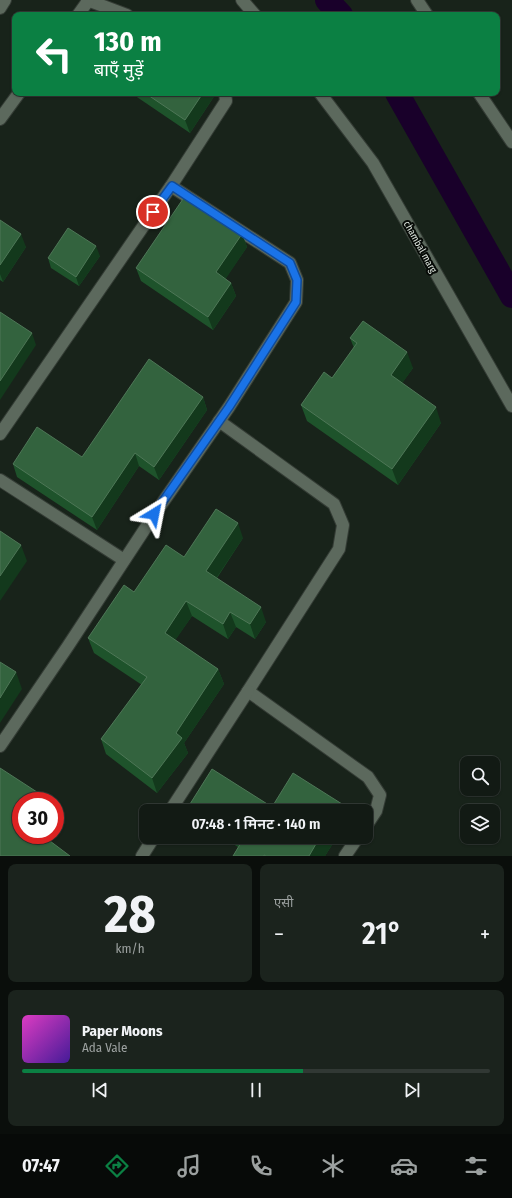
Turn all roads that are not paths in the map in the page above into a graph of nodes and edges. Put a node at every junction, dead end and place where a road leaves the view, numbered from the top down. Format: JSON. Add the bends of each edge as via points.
{"nodes":[{"id":1,"x":5,"y":0,"type":"edge"},
{"id":2,"x":87,"y":0,"type":"edge"},
{"id":3,"x":242,"y":0,"type":"edge"},
{"id":4,"x":417,"y":0,"type":"edge"},
{"id":5,"x":0,"y":8,"type":"edge"},
{"id":6,"x":80,"y":12,"type":"edge"},
{"id":7,"x":119,"y":12,"type":"edge"},
{"id":8,"x":253,"y":12,"type":"edge"},
{"id":9,"x":425,"y":12,"type":"edge"},
{"id":10,"x":16,"y":96,"type":"edge"},
{"id":11,"x":225,"y":96,"type":"edge"},
{"id":12,"x":322,"y":96,"type":"edge"},
{"id":13,"x":481,"y":96,"type":"edge"},
{"id":14,"x":0,"y":119,"type":"edge"},
{"id":15,"x":512,"y":142,"type":"edge"},
{"id":16,"x":172,"y":186,"type":"junction"},
{"id":17,"x":512,"y":406,"type":"edge"},
{"id":18,"x":219,"y":421,"type":"junction"},
{"id":19,"x":0,"y":434,"type":"edge"},
{"id":20,"x":0,"y":480,"type":"edge"},
{"id":21,"x":124,"y":560,"type":"junction"},
{"id":22,"x":248,"y":691,"type":"junction"},
{"id":23,"x":0,"y":746,"type":"edge"},
{"id":24,"x":175,"y":804,"type":"edge"},
{"id":25,"x":373,"y":816,"type":"edge"},
{"id":26,"x":150,"y":844,"type":"edge"},
{"id":27,"x":353,"y":844,"type":"edge"},
{"id":28,"x":142,"y":856,"type":"edge"},
{"id":29,"x":345,"y":856,"type":"edge"}],
"edges":[{"from":1,"to":5,"type":"street"},
{"from":2,"to":6,"type":"street"},
{"from":2,"to":7,"type":"street"},
{"from":3,"to":8,"type":"street"},
{"from":4,"to":9,"type":"street"},
{"from":10,"to":14,"type":"street"},
{"from":11,"to":16,"type":"street","via":[[226,101]]},
{"from":12,"to":17,"type":"street","name":"chambal marg","via":[[373,163]]},
{"from":13,"to":15,"type":"street"},
{"from":16,"to":18,"type":"street","via":[[290,263],[297,280],[296,302]]},
{"from":16,"to":19,"type":"street"},
{"from":18,"to":21,"type":"street"},
{"from":18,"to":22,"type":"street","via":[[334,504],[343,525],[339,549]]},
{"from":20,"to":21,"type":"street"},
{"from":21,"to":23,"type":"street"},
{"from":22,"to":24,"type":"street"},
{"from":22,"to":25,"type":"street","via":[[368,777],[380,794]]},
{"from":26,"to":28,"type":"street"},
{"from":27,"to":29,"type":"street"}]}
